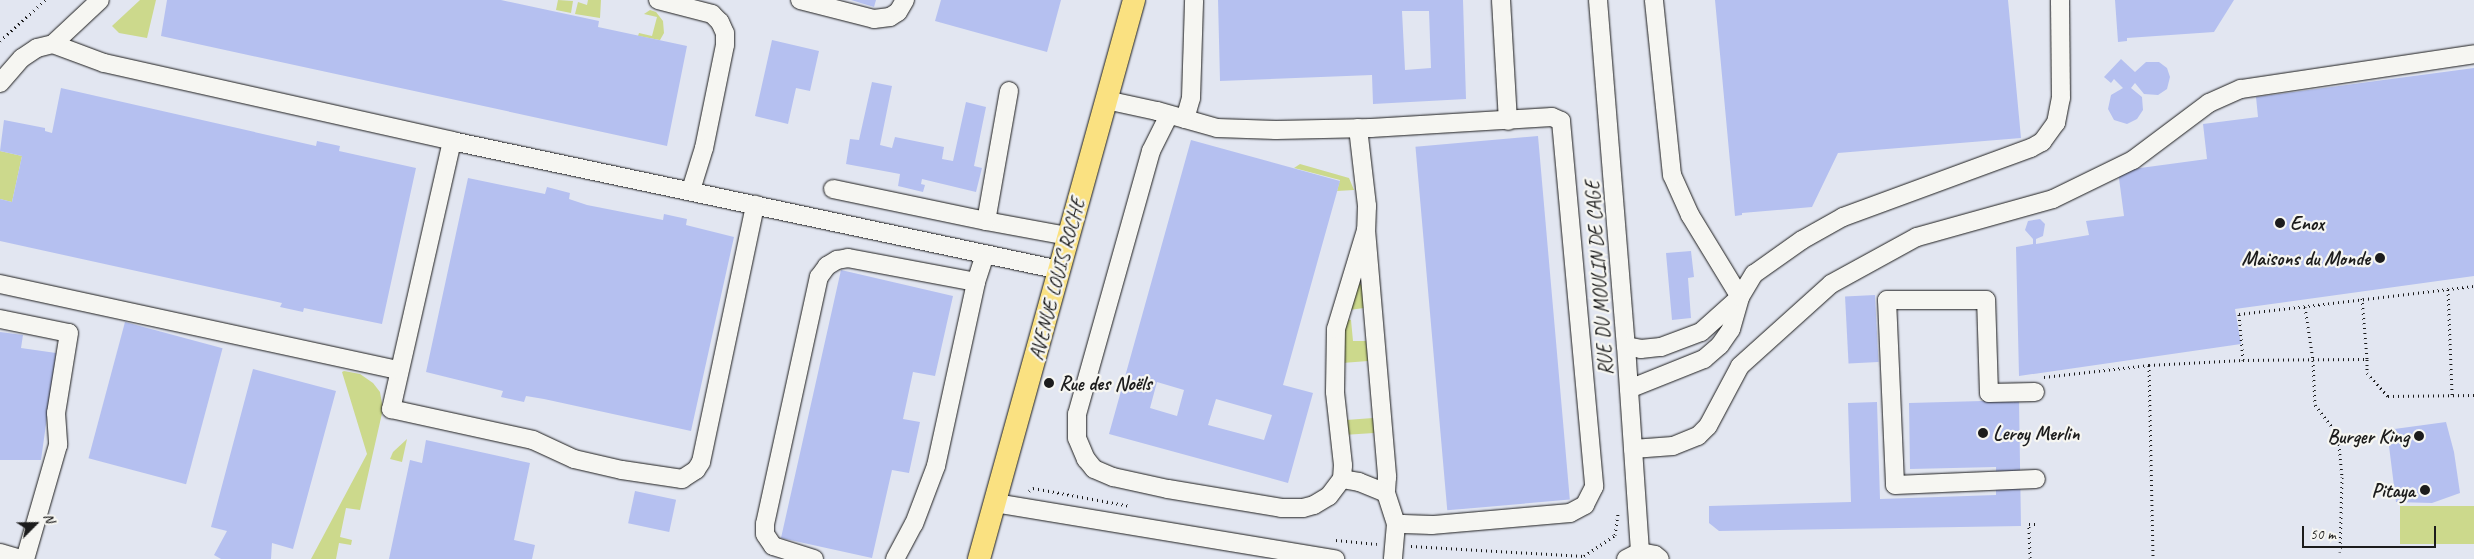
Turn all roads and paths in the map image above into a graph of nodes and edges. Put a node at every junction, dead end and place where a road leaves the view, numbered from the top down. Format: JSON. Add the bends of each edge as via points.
{"nodes":[{"id":1,"x":45,"y":0,"type":"edge"},
{"id":2,"x":100,"y":0,"type":"edge"},
{"id":3,"x":658,"y":0,"type":"edge"},
{"id":4,"x":800,"y":0,"type":"edge"},
{"id":5,"x":905,"y":0,"type":"edge"},
{"id":6,"x":1134,"y":0,"type":"edge"},
{"id":7,"x":1194,"y":0,"type":"edge"},
{"id":8,"x":1501,"y":0,"type":"edge"},
{"id":9,"x":1598,"y":0,"type":"edge"},
{"id":10,"x":1654,"y":0,"type":"edge"},
{"id":11,"x":2060,"y":0,"type":"edge"},
{"id":12,"x":0,"y":41,"type":"edge"},
{"id":13,"x":53,"y":44,"type":"junction"},
{"id":14,"x":2474,"y":54,"type":"edge"},
{"id":15,"x":0,"y":83,"type":"edge"},
{"id":16,"x":1009,"y":91,"type":"dead end"},
{"id":17,"x":1106,"y":100,"type":"junction"},
{"id":18,"x":1177,"y":117,"type":"junction"},
{"id":19,"x":1508,"y":121,"type":"junction"},
{"id":20,"x":1358,"y":128,"type":"junction"},
{"id":21,"x":452,"y":141,"type":"junction"},
{"id":22,"x":834,"y":189,"type":"dead end"},
{"id":23,"x":692,"y":190,"type":"junction"},
{"id":24,"x":756,"y":205,"type":"junction"},
{"id":25,"x":986,"y":221,"type":"junction"},
{"id":26,"x":1366,"y":230,"type":"junction"},
{"id":27,"x":1068,"y":236,"type":"junction"},
{"id":28,"x":985,"y":254,"type":"junction"},
{"id":29,"x":1060,"y":270,"type":"junction"},
{"id":30,"x":976,"y":282,"type":"junction"},
{"id":31,"x":0,"y":284,"type":"edge"},
{"id":32,"x":2474,"y":286,"type":"edge"},
{"id":33,"x":2448,"y":288,"type":"junction"},
{"id":34,"x":1740,"y":297,"type":"junction"},
{"id":35,"x":2362,"y":298,"type":"junction"},
{"id":36,"x":2306,"y":307,"type":"junction"},
{"id":37,"x":0,"y":319,"type":"edge"},
{"id":38,"x":1626,"y":346,"type":"junction"},
{"id":39,"x":2367,"y":359,"type":"junction"},
{"id":40,"x":2243,"y":360,"type":"junction"},
{"id":41,"x":2313,"y":360,"type":"junction"},
{"id":42,"x":2150,"y":365,"type":"junction"},
{"id":43,"x":399,"y":370,"type":"junction"},
{"id":44,"x":1629,"y":389,"type":"junction"},
{"id":45,"x":2036,"y":392,"type":"joint"},
{"id":46,"x":2452,"y":395,"type":"junction"},
{"id":47,"x":2474,"y":395,"type":"edge"},
{"id":48,"x":1633,"y":449,"type":"junction"},
{"id":49,"x":1342,"y":479,"type":"junction"},
{"id":50,"x":2036,"y":480,"type":"dead end"},
{"id":51,"x":1386,"y":493,"type":"junction"},
{"id":52,"x":1023,"y":496,"type":"dead end"},
{"id":53,"x":995,"y":503,"type":"junction"},
{"id":54,"x":1140,"y":507,"type":"dead end"},
{"id":55,"x":1396,"y":524,"type":"junction"},
{"id":56,"x":2036,"y":524,"type":"dead end"},
{"id":57,"x":1332,"y":539,"type":"dead end"},
{"id":58,"x":1393,"y":552,"type":"edge"},
{"id":59,"x":2340,"y":552,"type":"dead end"},
{"id":60,"x":0,"y":553,"type":"edge"},
{"id":61,"x":1633,"y":556,"type":"edge"},
{"id":62,"x":2153,"y":556,"type":"dead end"},
{"id":63,"x":2030,"y":558,"type":"edge"},
{"id":64,"x":23,"y":559,"type":"edge"},
{"id":65,"x":814,"y":559,"type":"edge"},
{"id":66,"x":895,"y":559,"type":"edge"},
{"id":67,"x":979,"y":559,"type":"edge"},
{"id":68,"x":1335,"y":559,"type":"edge"},
{"id":69,"x":1576,"y":559,"type":"edge"},
{"id":70,"x":1660,"y":559,"type":"edge"}],
"edges":[{"from":1,"to":12,"type":"path"},
{"from":2,"to":13,"type":"street"},
{"from":3,"to":23,"type":"street","via":[[712,14],[725,32],[722,62]]},
{"from":4,"to":5,"type":"street","via":[[874,19],[890,17],[898,12]]},
{"from":6,"to":17,"type":"main road","name":"AVENUE LOUIS ROCHE"},
{"from":7,"to":18,"type":"street","via":[[1191,98]]},
{"from":8,"to":19,"type":"street"},
{"from":9,"to":38,"type":"street","name":"RUE DU MOULIN DE CAGE"},
{"from":10,"to":34,"type":"street","via":[[1672,175],[1690,214]]},
{"from":11,"to":34,"type":"street","via":[[2061,98],[2056,122],[2042,142],[1843,217],[1802,240],[1754,274]]},
{"from":13,"to":15,"type":"street","via":[[37,48],[22,58]]},
{"from":13,"to":21,"type":"street","via":[[104,63]]},
{"from":14,"to":48,"type":"street","via":[[2241,89],[2209,103],[2133,160],[2053,199],[1916,237],[1830,284],[1740,366],[1708,426],[1698,436],[1673,446]]},
{"from":16,"to":25,"type":"street"},
{"from":17,"to":18,"type":"street"},
{"from":17,"to":27,"type":"main road","name":"AVENUE LOUIS ROCHE"},
{"from":18,"to":20,"type":"street","via":[[1217,128]]},
{"from":18,"to":49,"type":"street","via":[[1150,151],[1076,414],[1080,448],[1094,469],[1104,475],[1281,508],[1314,505],[1329,496]]},
{"from":19,"to":20,"type":"street"},
{"from":19,"to":55,"type":"street","via":[[1552,117],[1561,121],[1563,127],[1594,487],[1585,505],[1570,513],[1432,525]]},
{"from":20,"to":26,"type":"street","via":[[1367,206]]},
{"from":21,"to":23,"type":"street"},
{"from":21,"to":43,"type":"street"},
{"from":22,"to":25,"type":"street"},
{"from":23,"to":24,"type":"street"},
{"from":24,"to":28,"type":"street"},
{"from":24,"to":43,"type":"street","via":[[701,462],[690,476],[674,478],[622,470],[574,459],[533,440],[391,409]]},
{"from":25,"to":27,"type":"street"},
{"from":26,"to":49,"type":"street","via":[[1336,329],[1335,392]]},
{"from":26,"to":51,"type":"street"},
{"from":27,"to":29,"type":"main road","name":"AVENUE LOUIS ROCHE"},
{"from":28,"to":29,"type":"street"},
{"from":28,"to":30,"type":"street"},
{"from":29,"to":53,"type":"main road","name":"AVENUE LOUIS ROCHE"},
{"from":30,"to":65,"type":"street","via":[[848,258],[827,266],[819,277],[765,524],[765,534],[773,546]]},
{"from":30,"to":66,"type":"street","via":[[936,466],[914,524]]},
{"from":31,"to":43,"type":"street"},
{"from":32,"to":33,"type":"path"},
{"from":33,"to":35,"type":"path"},
{"from":33,"to":46,"type":"path"},
{"from":34,"to":38,"type":"street","via":[[1701,332],[1690,337],[1661,347],[1641,349]]},
{"from":34,"to":44,"type":"street","via":[[1731,328],[1704,359]]},
{"from":35,"to":36,"type":"path"},
{"from":35,"to":39,"type":"path"},
{"from":36,"to":40,"type":"path","via":[[2239,314]]},
{"from":36,"to":41,"type":"path"},
{"from":37,"to":64,"type":"street","via":[[69,333],[56,413],[58,444]]},
{"from":38,"to":44,"type":"street","name":"RUE DU MOULIN DE CAGE"},
{"from":39,"to":41,"type":"path"},
{"from":39,"to":46,"type":"path","via":[[2367,373],[2388,396]]},
{"from":40,"to":41,"type":"path"},
{"from":40,"to":42,"type":"path"},
{"from":41,"to":59,"type":"path","via":[[2315,405],[2338,434],[2342,477]]},
{"from":42,"to":45,"type":"path","via":[[2035,378]]},
{"from":42,"to":62,"type":"path"},
{"from":44,"to":48,"type":"street","name":"RUE DU MOULIN DE CAGE"},
{"from":45,"to":50,"type":"street","via":[[1989,393],[1986,300],[1887,300],[1895,485],[2021,478]]},
{"from":46,"to":47,"type":"path"},
{"from":48,"to":61,"type":"street","name":"RUE DU MOULIN DE CAGE"},
{"from":49,"to":51,"type":"street"},
{"from":51,"to":55,"type":"street"},
{"from":52,"to":54,"type":"path","via":[[1033,488]]},
{"from":53,"to":67,"type":"main road","name":"AVENUE LOUIS ROCHE"},
{"from":53,"to":68,"type":"street"},
{"from":55,"to":58,"type":"street"},
{"from":56,"to":63,"type":"path","via":[[2029,524]]},
{"from":57,"to":58,"type":"path"},
{"from":58,"to":69,"type":"path","via":[[1574,555]]},
{"from":60,"to":64,"type":"street"},
{"from":61,"to":70,"type":"street","via":[[1654,555]]}]}
